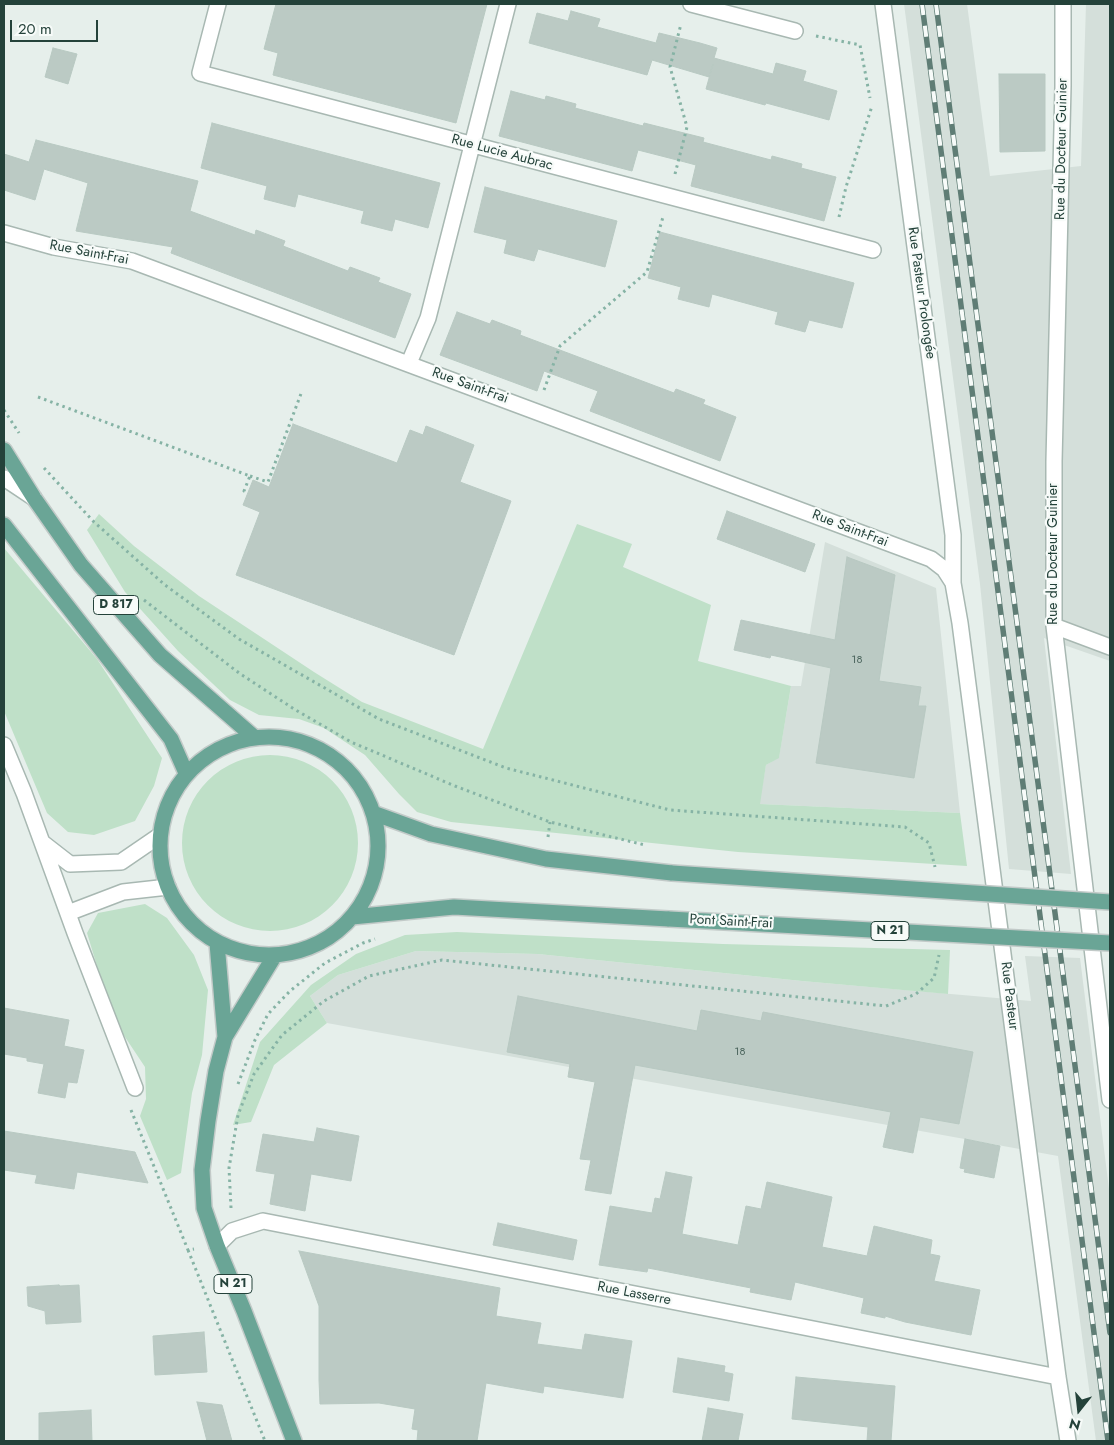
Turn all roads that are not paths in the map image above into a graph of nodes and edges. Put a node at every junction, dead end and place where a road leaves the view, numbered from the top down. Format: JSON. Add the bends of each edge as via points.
{"nodes":[{"id":1,"x":218,"y":4,"type":"edge"},
{"id":2,"x":508,"y":4,"type":"edge"},
{"id":3,"x":691,"y":4,"type":"edge"},
{"id":4,"x":883,"y":4,"type":"edge"},
{"id":5,"x":1063,"y":4,"type":"edge"},
{"id":6,"x":794,"y":31,"type":"road end"},
{"id":7,"x":472,"y":145,"type":"junction"},
{"id":8,"x":4,"y":233,"type":"edge"},
{"id":9,"x":873,"y":250,"type":"dead end"},
{"id":10,"x":409,"y":363,"type":"junction"},
{"id":11,"x":4,"y":450,"type":"edge"},
{"id":12,"x":4,"y":478,"type":"edge"},
{"id":13,"x":34,"y":498,"type":"junction"},
{"id":14,"x":4,"y":525,"type":"edge"},
{"id":15,"x":953,"y":583,"type":"junction"},
{"id":16,"x":1054,"y":626,"type":"junction"},
{"id":17,"x":1110,"y":646,"type":"edge"},
{"id":18,"x":255,"y":738,"type":"junction"},
{"id":19,"x":4,"y":745,"type":"edge"},
{"id":20,"x":186,"y":773,"type":"junction"},
{"id":21,"x":374,"y":813,"type":"junction"},
{"id":22,"x":159,"y":836,"type":"junction"},
{"id":23,"x":42,"y":843,"type":"junction"},
{"id":24,"x":168,"y":887,"type":"junction"},
{"id":25,"x":1110,"y":902,"type":"edge"},
{"id":26,"x":68,"y":913,"type":"junction"},
{"id":27,"x":352,"y":917,"type":"junction"},
{"id":28,"x":217,"y":943,"type":"junction"},
{"id":29,"x":1110,"y":943,"type":"edge"},
{"id":30,"x":275,"y":955,"type":"junction"},
{"id":31,"x":225,"y":1037,"type":"junction"},
{"id":32,"x":135,"y":1088,"type":"dead end"},
{"id":33,"x":1110,"y":1100,"type":"edge"},
{"id":34,"x":217,"y":1246,"type":"junction"},
{"id":35,"x":1058,"y":1377,"type":"junction"},
{"id":36,"x":294,"y":1441,"type":"edge"},
{"id":37,"x":1068,"y":1441,"type":"edge"}],
"edges":[{"from":1,"to":7,"type":"street","name":"Rue Lucie Aubrac","via":[[200,73]]},
{"from":2,"to":7,"type":"street"},
{"from":3,"to":6,"type":"street"},
{"from":4,"to":15,"type":"street","name":"Rue Pasteur Prolongée","via":[[953,534]]},
{"from":5,"to":16,"type":"street","name":"Rue du Docteur Guinier"},
{"from":7,"to":9,"type":"street","name":"Rue Lucie Aubrac"},
{"from":7,"to":10,"type":"street","via":[[428,318]]},
{"from":8,"to":10,"type":"street","name":"Rue Saint-Frai","via":[[54,247],[132,261]]},
{"from":10,"to":15,"type":"street","name":"Rue Saint-Frai","via":[[931,560],[944,569]]},
{"from":11,"to":13,"type":"main road","number":"D 817"},
{"from":12,"to":13,"type":"street"},
{"from":13,"to":18,"type":"main road","number":"D 817","via":[[81,565],[160,655]]},
{"from":14,"to":20,"type":"main road","number":"D 817","via":[[171,739]]},
{"from":15,"to":35,"type":"street","name":"Rue Pasteur"},
{"from":16,"to":17,"type":"street"},
{"from":16,"to":33,"type":"street","name":"Rue du Docteur Guinier"},
{"from":18,"to":20,"type":"main road","via":[[243,739]]},
{"from":18,"to":21,"type":"main road","via":[[276,736],[308,743],[336,759],[359,783]]},
{"from":19,"to":23,"type":"street"},
{"from":20,"to":22,"type":"main road","via":[[167,802]]},
{"from":21,"to":25,"type":"main road","bridge":true,"via":[[431,834],[546,859],[672,873]]},
{"from":21,"to":27,"type":"main road","via":[[379,849],[371,886]]},
{"from":22,"to":23,"type":"street","via":[[121,862],[70,864]]},
{"from":22,"to":24,"type":"main road","via":[[161,870]]},
{"from":23,"to":26,"type":"street"},
{"from":24,"to":26,"type":"street","via":[[123,892]]},
{"from":24,"to":28,"type":"main road","via":[[192,924]]},
{"from":26,"to":32,"type":"street"},
{"from":27,"to":29,"type":"main road","name":"Pont Saint-Frai","number":"N 21","bridge":true,"via":[[454,907]]},
{"from":27,"to":30,"type":"main road","via":[[330,937],[304,950]]},
{"from":28,"to":30,"type":"main road"},
{"from":28,"to":31,"type":"main road","number":"N 21"},
{"from":30,"to":31,"type":"main road","number":"N 21"},
{"from":31,"to":34,"type":"main road","number":"N 21","via":[[216,1071],[202,1170],[204,1208]]},
{"from":34,"to":35,"type":"street","name":"Rue Lasserre","via":[[232,1231],[263,1221]]},
{"from":34,"to":36,"type":"main road","number":"N 21"},
{"from":35,"to":37,"type":"street","name":"Rue Pasteur"}]}
